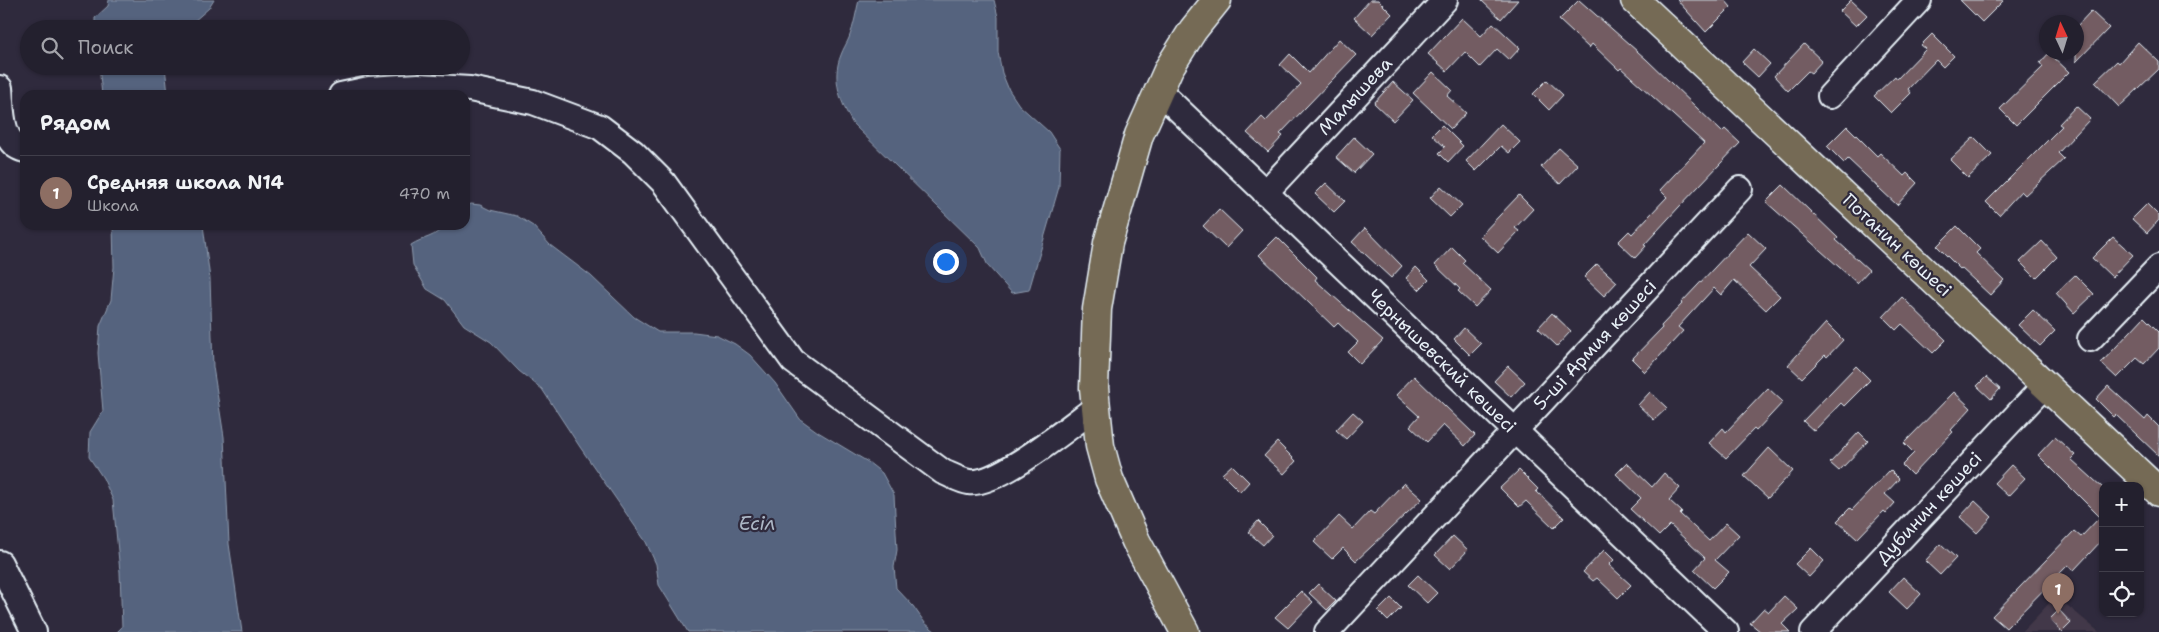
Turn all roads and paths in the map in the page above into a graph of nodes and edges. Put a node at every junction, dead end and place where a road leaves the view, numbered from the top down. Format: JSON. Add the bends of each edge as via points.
{"nodes":[{"id":1,"x":1217,"y":0,"type":"edge"},
{"id":2,"x":1445,"y":0,"type":"edge"},
{"id":3,"x":1635,"y":0,"type":"edge"},
{"id":4,"x":1919,"y":0,"type":"edge"},
{"id":5,"x":0,"y":88,"type":"edge"},
{"id":6,"x":364,"y":90,"type":"edge"},
{"id":7,"x":1158,"y":90,"type":"junction"},
{"id":8,"x":1830,"y":96,"type":"dead end"},
{"id":9,"x":15,"y":150,"type":"edge"},
{"id":10,"x":1740,"y":189,"type":"dead end"},
{"id":11,"x":1266,"y":193,"type":"junction"},
{"id":12,"x":2159,"y":267,"type":"edge"},
{"id":13,"x":2090,"y":339,"type":"dead end"},
{"id":14,"x":2046,"y":384,"type":"junction"},
{"id":15,"x":1095,"y":408,"type":"junction"},
{"id":16,"x":1515,"y":431,"type":"junction"},
{"id":17,"x":2159,"y":492,"type":"edge"},
{"id":18,"x":0,"y":563,"type":"edge"},
{"id":19,"x":34,"y":632,"type":"edge"},
{"id":20,"x":1185,"y":632,"type":"edge"},
{"id":21,"x":1327,"y":632,"type":"edge"},
{"id":22,"x":1726,"y":632,"type":"edge"},
{"id":23,"x":1813,"y":632,"type":"edge"}],
"edges":[{"from":1,"to":7,"type":"main road","via":[[1182,47]]},
{"from":2,"to":11,"type":"street","name":"Малышева"},
{"from":3,"to":14,"type":"main road","name":"Потанин көшесі"},
{"from":4,"to":8,"type":"street"},
{"from":5,"to":9,"type":"street","via":[[5,134]]},
{"from":6,"to":15,"type":"street","via":[[418,86],[470,89],[533,102],[600,128],[633,152],[664,183],[793,361],[944,472],[970,482],[1006,471]]},
{"from":7,"to":11,"type":"street","name":"Чернышевский көшесі"},
{"from":7,"to":15,"type":"main road","via":[[1140,135],[1108,243],[1097,309]]},
{"from":10,"to":16,"type":"street","name":"5-ші Армия көшесі"},
{"from":11,"to":16,"type":"street","name":"Чернышевский көшесі"},
{"from":12,"to":13,"type":"street"},
{"from":14,"to":17,"type":"main road","name":"Потанин көшесі"},
{"from":14,"to":23,"type":"street","name":"Дубинин көшесі"},
{"from":15,"to":20,"type":"main road","via":[[1109,479],[1136,541]]},
{"from":16,"to":21,"type":"street","name":"5-ші Армия көшесі"},
{"from":16,"to":22,"type":"street","name":"Чернышевский көшесі"},
{"from":18,"to":19,"type":"street"}]}
